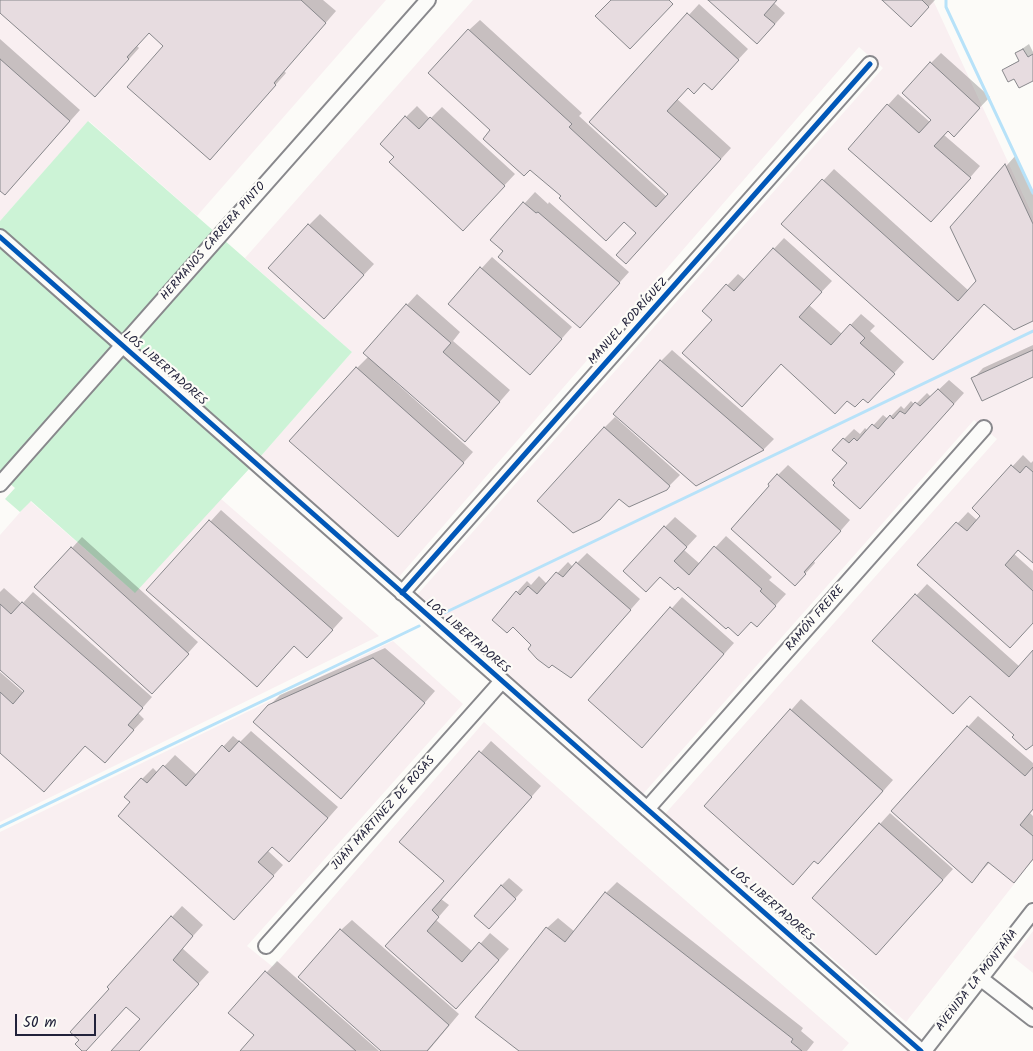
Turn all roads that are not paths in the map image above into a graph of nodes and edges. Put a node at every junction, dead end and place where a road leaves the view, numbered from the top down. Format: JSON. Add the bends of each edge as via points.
{"nodes":[{"id":1,"x":428,"y":0,"type":"edge"},
{"id":2,"x":870,"y":64,"type":"dead end"},
{"id":3,"x":0,"y":238,"type":"edge"},
{"id":4,"x":122,"y":345,"type":"junction"},
{"id":5,"x":984,"y":428,"type":"dead end"},
{"id":6,"x":0,"y":484,"type":"edge"},
{"id":7,"x":402,"y":593,"type":"junction"},
{"id":8,"x":502,"y":681,"type":"junction"},
{"id":9,"x":647,"y":809,"type":"junction"},
{"id":10,"x":1033,"y":911,"type":"edge"},
{"id":11,"x":266,"y":946,"type":"dead end"},
{"id":12,"x":980,"y":978,"type":"junction"},
{"id":13,"x":1033,"y":1019,"type":"edge"},
{"id":14,"x":922,"y":1051,"type":"edge"}],
"edges":[{"from":1,"to":4,"type":"street","name":"HERMANOS CARRERA PINTO"},
{"from":2,"to":7,"type":"street","name":"MANUEL RODRÍGUEZ"},
{"from":3,"to":4,"type":"street","name":"LOS LIBERTADORES"},
{"from":4,"to":6,"type":"street","name":"HERMANOS CARRERA PINTO"},
{"from":4,"to":7,"type":"street","name":"LOS LIBERTADORES"},
{"from":5,"to":9,"type":"street","name":"RAMÓN FREIRE"},
{"from":7,"to":8,"type":"street","name":"LOS LIBERTADORES"},
{"from":8,"to":9,"type":"street","name":"LOS LIBERTADORES"},
{"from":8,"to":11,"type":"street","name":"JUAN MARTINEZ DE ROSAS"},
{"from":9,"to":14,"type":"street","name":"LOS LIBERTADORES"},
{"from":10,"to":12,"type":"street","name":"AVENIDA LA MONTAÑA"},
{"from":12,"to":13,"type":"street"},
{"from":12,"to":14,"type":"street","name":"AVENIDA LA MONTAÑA"}]}
